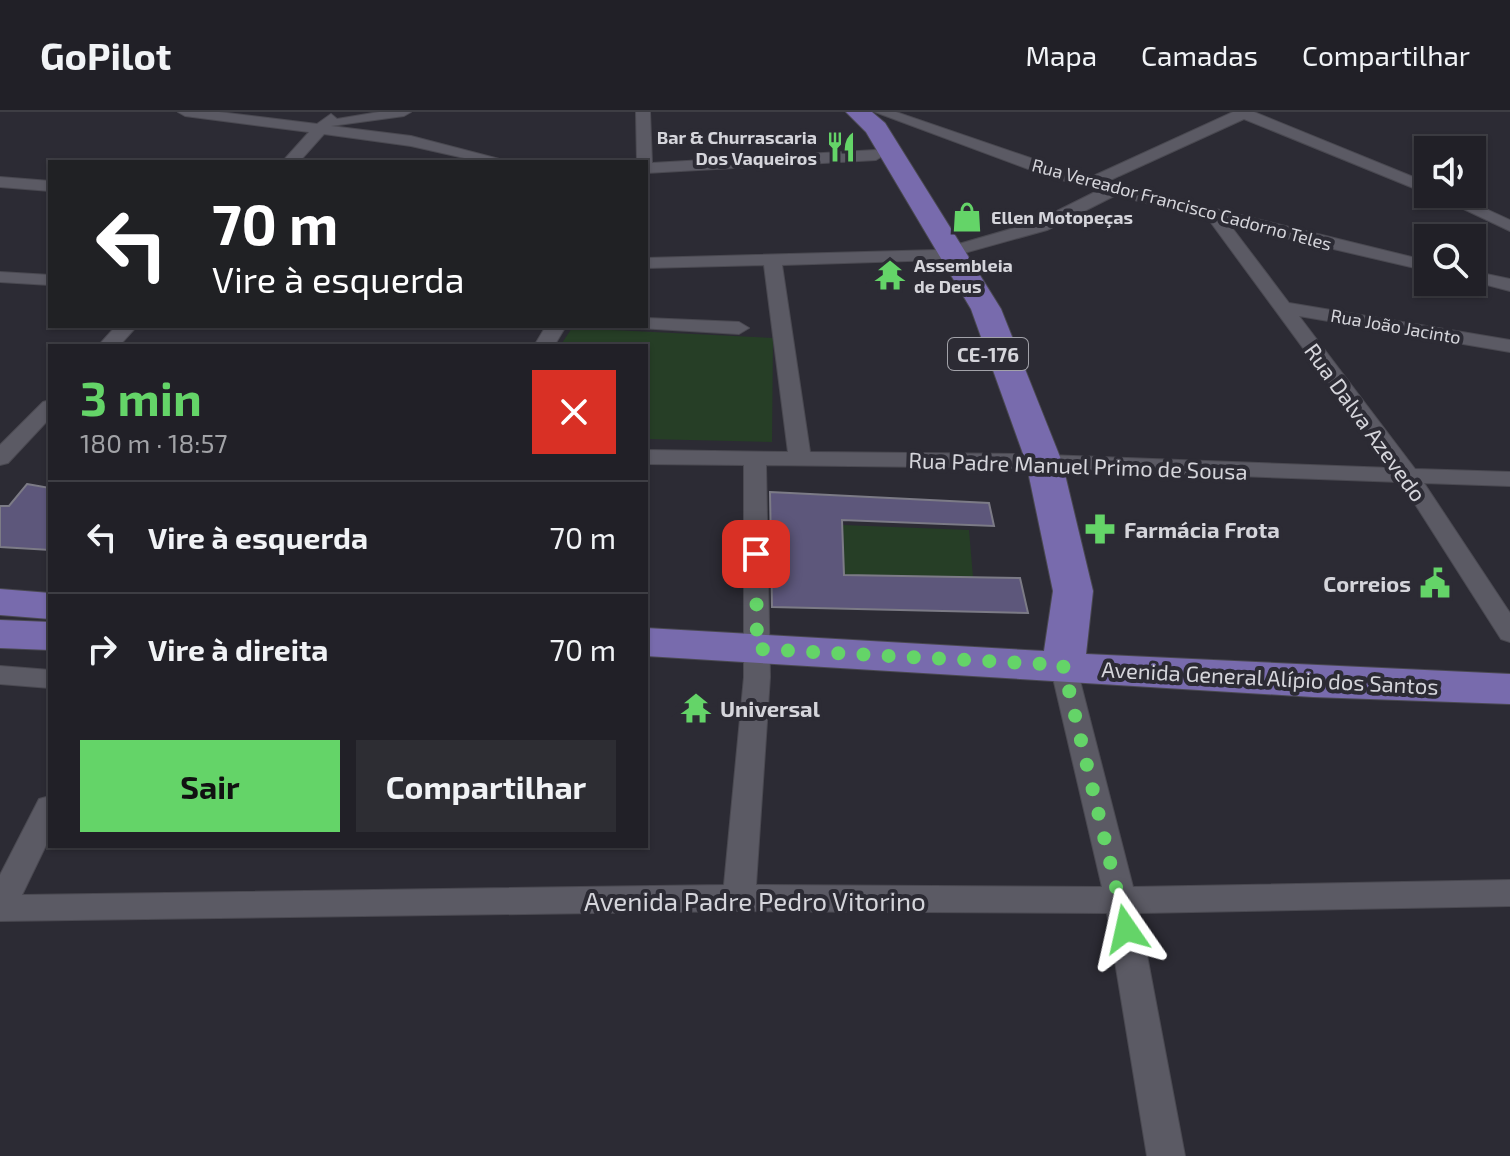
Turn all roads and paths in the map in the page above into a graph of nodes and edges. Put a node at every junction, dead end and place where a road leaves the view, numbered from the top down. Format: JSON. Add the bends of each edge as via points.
{"nodes":[{"id":1,"x":185,"y":112,"type":"edge"},
{"id":2,"x":337,"y":112,"type":"edge"},
{"id":3,"x":404,"y":112,"type":"edge"},
{"id":4,"x":643,"y":112,"type":"edge"},
{"id":5,"x":844,"y":112,"type":"edge"},
{"id":6,"x":858,"y":112,"type":"edge"},
{"id":7,"x":1243,"y":112,"type":"edge"},
{"id":8,"x":890,"y":113,"type":"edge"},
{"id":9,"x":322,"y":127,"type":"junction"},
{"id":10,"x":876,"y":155,"type":"junction"},
{"id":11,"x":455,"y":156,"type":"edge"},
{"id":12,"x":292,"y":160,"type":"edge"},
{"id":13,"x":487,"y":160,"type":"edge"},
{"id":14,"x":645,"y":160,"type":"edge"},
{"id":15,"x":648,"y":165,"type":"edge"},
{"id":16,"x":0,"y":182,"type":"edge"},
{"id":17,"x":1090,"y":183,"type":"junction"},
{"id":18,"x":1414,"y":183,"type":"edge"},
{"id":19,"x":48,"y":186,"type":"edge"},
{"id":20,"x":1122,"y":191,"type":"junction"},
{"id":21,"x":1471,"y":208,"type":"edge"},
{"id":22,"x":1215,"y":216,"type":"junction"},
{"id":23,"x":1510,"y":226,"type":"edge"},
{"id":24,"x":772,"y":257,"type":"junction"},
{"id":25,"x":949,"y":257,"type":"junction"},
{"id":26,"x":648,"y":263,"type":"edge"},
{"id":27,"x":1414,"y":263,"type":"edge"},
{"id":28,"x":0,"y":277,"type":"edge"},
{"id":29,"x":1486,"y":279,"type":"edge"},
{"id":30,"x":48,"y":280,"type":"edge"},
{"id":31,"x":1510,"y":285,"type":"edge"},
{"id":32,"x":1282,"y":307,"type":"junction"},
{"id":33,"x":648,"y":324,"type":"edge"},
{"id":34,"x":125,"y":328,"type":"edge"},
{"id":35,"x":739,"y":328,"type":"dead end"},
{"id":36,"x":110,"y":344,"type":"edge"},
{"id":37,"x":1510,"y":346,"type":"edge"},
{"id":38,"x":48,"y":408,"type":"edge"},
{"id":39,"x":26,"y":432,"type":"junction"},
{"id":40,"x":48,"y":435,"type":"edge"},
{"id":41,"x":648,"y":457,"type":"edge"},
{"id":42,"x":0,"y":458,"type":"edge"},
{"id":43,"x":755,"y":459,"type":"junction"},
{"id":44,"x":800,"y":459,"type":"junction"},
{"id":45,"x":1032,"y":462,"type":"junction"},
{"id":46,"x":1408,"y":475,"type":"junction"},
{"id":47,"x":1510,"y":479,"type":"edge"},
{"id":48,"x":0,"y":602,"type":"edge"},
{"id":49,"x":48,"y":606,"type":"edge"},
{"id":50,"x":1510,"y":633,"type":"edge"},
{"id":51,"x":0,"y":634,"type":"edge"},
{"id":52,"x":48,"y":636,"type":"edge"},
{"id":53,"x":648,"y":642,"type":"edge"},
{"id":54,"x":757,"y":663,"type":"junction"},
{"id":55,"x":648,"y":671,"type":"edge"},
{"id":56,"x":0,"y":675,"type":"edge"},
{"id":57,"x":1066,"y":678,"type":"junction"},
{"id":58,"x":48,"y":679,"type":"edge"},
{"id":59,"x":1510,"y":689,"type":"edge"},
{"id":60,"x":1510,"y":705,"type":"edge"},
{"id":61,"x":48,"y":811,"type":"edge"},
{"id":62,"x":1510,"y":893,"type":"edge"},
{"id":63,"x":739,"y":898,"type":"junction"},
{"id":64,"x":1121,"y":900,"type":"junction"},
{"id":65,"x":0,"y":907,"type":"edge"},
{"id":66,"x":1166,"y":1156,"type":"edge"}],
"edges":[{"from":1,"to":9,"type":"street"},
{"from":2,"to":9,"type":"street"},
{"from":3,"to":9,"type":"street"},
{"from":4,"to":14,"type":"street"},
{"from":5,"to":10,"type":"main road","number":"CE-176"},
{"from":6,"to":25,"type":"main road","number":"CE-176","via":[[876,128]]},
{"from":7,"to":17,"type":"street"},
{"from":7,"to":18,"type":"street"},
{"from":8,"to":17,"type":"street","name":"Rua Vereador Francisco Cadorno Teles"},
{"from":9,"to":11,"type":"street"},
{"from":9,"to":12,"type":"street"},
{"from":10,"to":15,"type":"street"},
{"from":10,"to":25,"type":"main road","number":"CE-176"},
{"from":11,"to":13,"type":"street"},
{"from":16,"to":19,"type":"street"},
{"from":17,"to":20,"type":"street","name":"Rua Vereador Francisco Cadorno Teles"},
{"from":20,"to":22,"type":"street","name":"Rua Vereador Francisco Cadorno Teles"},
{"from":20,"to":25,"type":"street","via":[[1057,233]]},
{"from":21,"to":23,"type":"street"},
{"from":22,"to":27,"type":"street","name":"Rua Vereador Francisco Cadorno Teles"},
{"from":22,"to":32,"type":"street","name":"Rua Dalva Azevedo"},
{"from":24,"to":25,"type":"street"},
{"from":24,"to":26,"type":"street"},
{"from":24,"to":44,"type":"street"},
{"from":25,"to":45,"type":"main road","number":"CE-176"},
{"from":28,"to":30,"type":"street"},
{"from":29,"to":31,"type":"street"},
{"from":32,"to":37,"type":"street","name":"Rua João Jacinto"},
{"from":32,"to":46,"type":"street","name":"Rua Dalva Azevedo"},
{"from":33,"to":35,"type":"street"},
{"from":34,"to":36,"type":"street"},
{"from":38,"to":39,"type":"street"},
{"from":39,"to":40,"type":"street"},
{"from":39,"to":42,"type":"street"},
{"from":41,"to":43,"type":"street","name":"Rua Padre Manuel Primo de Sousa"},
{"from":43,"to":44,"type":"street","name":"Rua Padre Manuel Primo de Sousa"},
{"from":43,"to":54,"type":"street"},
{"from":44,"to":45,"type":"street","name":"Rua Padre Manuel Primo de Sousa"},
{"from":45,"to":46,"type":"street","name":"Rua Padre Manuel Primo de Sousa"},
{"from":45,"to":57,"type":"main road","number":"CE-176","via":[[1047,589],[1070,623]]},
{"from":46,"to":47,"type":"street","name":"Rua Padre Manuel Primo de Sousa"},
{"from":46,"to":50,"type":"street","name":"Rua Dalva Azevedo"},
{"from":48,"to":49,"type":"main road"},
{"from":51,"to":52,"type":"main road"},
{"from":53,"to":54,"type":"main road","name":"Avenida General Alípio dos Santos"},
{"from":54,"to":55,"type":"main road","name":"Avenida General Alípio dos Santos"},
{"from":54,"to":57,"type":"main road","name":"Avenida General Alípio dos Santos"},
{"from":54,"to":63,"type":"street"},
{"from":56,"to":58,"type":"street"},
{"from":57,"to":59,"type":"main road","name":"Avenida General Alípio dos Santos"},
{"from":57,"to":60,"type":"main road","name":"Avenida General Alípio dos Santos"},
{"from":57,"to":64,"type":"street"},
{"from":61,"to":65,"type":"street"},
{"from":62,"to":64,"type":"street","name":"Avenida Padre Pedro Vitorino"},
{"from":63,"to":64,"type":"street","name":"Avenida Padre Pedro Vitorino"},
{"from":63,"to":65,"type":"street","name":"Avenida Padre Pedro Vitorino"},
{"from":64,"to":66,"type":"street"}]}
